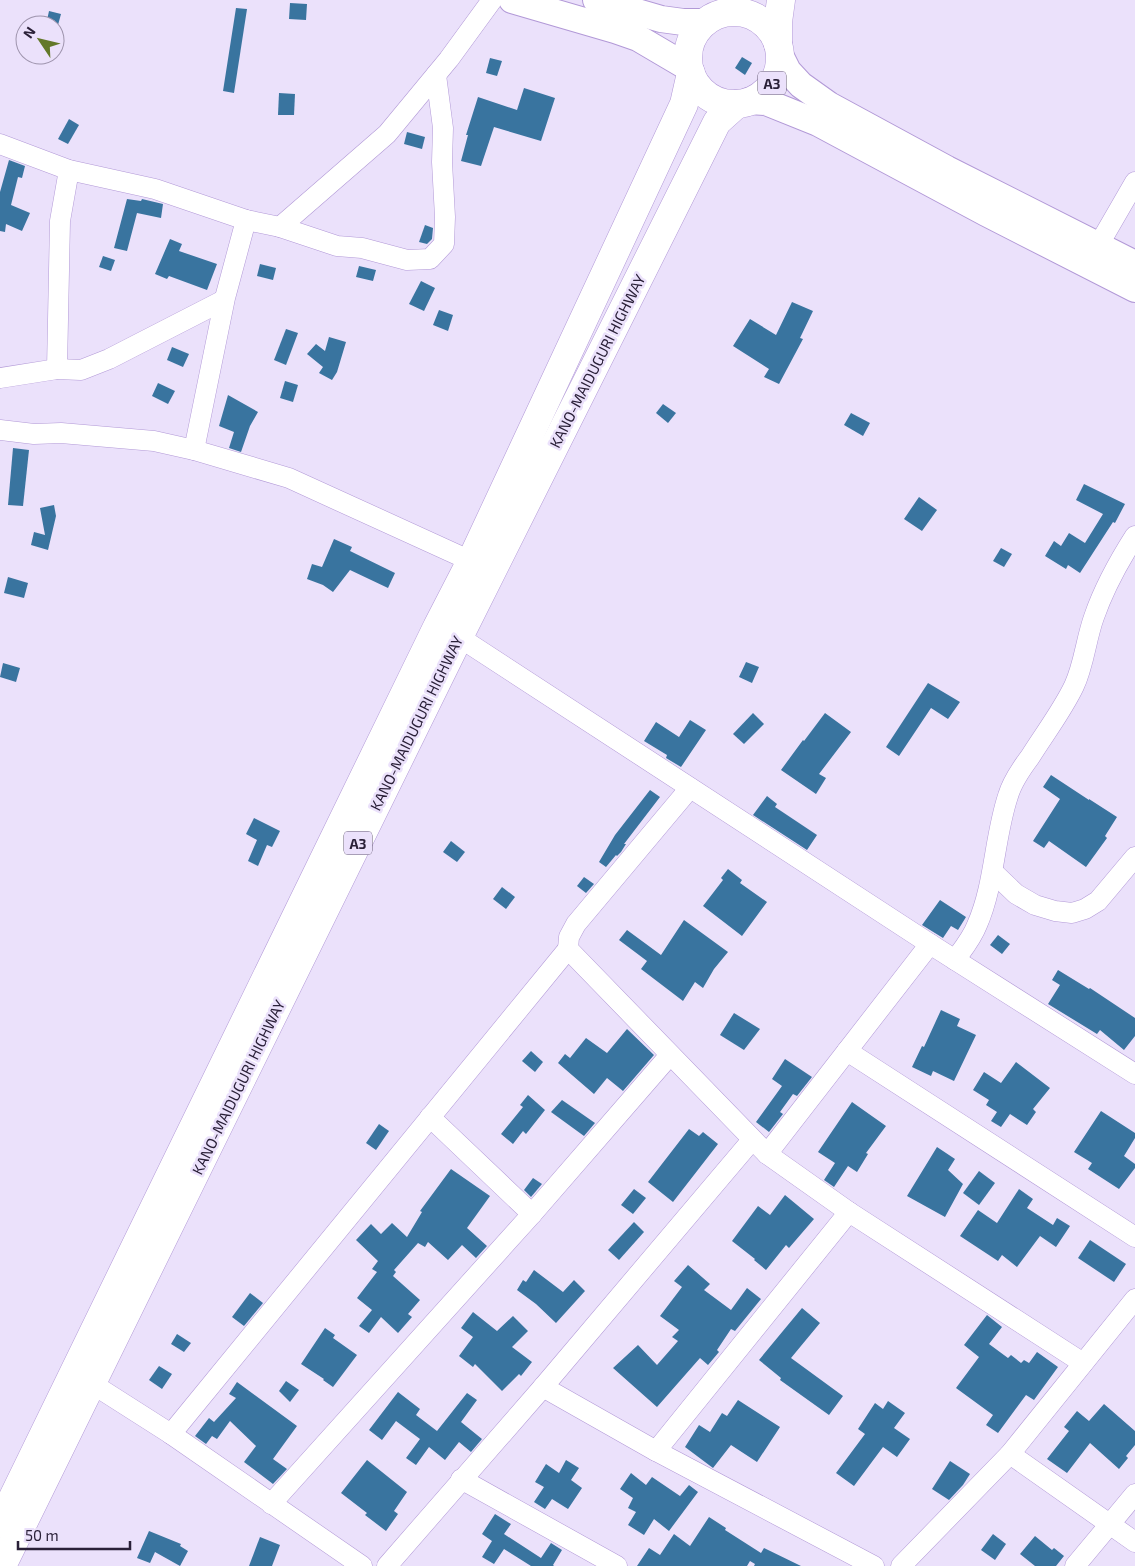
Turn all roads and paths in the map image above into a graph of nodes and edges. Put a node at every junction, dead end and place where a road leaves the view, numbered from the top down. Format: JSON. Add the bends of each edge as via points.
{"nodes":[{"id":1,"x":492,"y":0,"type":"edge"},
{"id":2,"x":512,"y":0,"type":"edge"},
{"id":3,"x":596,"y":0,"type":"edge"},
{"id":4,"x":781,"y":0,"type":"edge"},
{"id":5,"x":718,"y":13,"type":"edge"},
{"id":6,"x":779,"y":49,"type":"junction"},
{"id":7,"x":690,"y":70,"type":"junction"},
{"id":8,"x":436,"y":75,"type":"junction"},
{"id":9,"x":743,"y":102,"type":"junction"},
{"id":10,"x":0,"y":144,"type":"edge"},
{"id":11,"x":69,"y":170,"type":"junction"},
{"id":12,"x":1135,"y":182,"type":"edge"},
{"id":13,"x":246,"y":220,"type":"junction"},
{"id":14,"x":280,"y":227,"type":"junction"},
{"id":15,"x":1098,"y":246,"type":"junction"},
{"id":16,"x":1135,"y":264,"type":"edge"},
{"id":17,"x":1135,"y":289,"type":"edge"},
{"id":18,"x":224,"y":300,"type":"junction"},
{"id":19,"x":57,"y":369,"type":"junction"},
{"id":20,"x":0,"y":378,"type":"edge"},
{"id":21,"x":0,"y":430,"type":"edge"},
{"id":22,"x":194,"y":450,"type":"junction"},
{"id":23,"x":1135,"y":536,"type":"edge"},
{"id":24,"x":471,"y":561,"type":"junction"},
{"id":25,"x":448,"y":632,"type":"junction"},
{"id":26,"x":690,"y":788,"type":"junction"},
{"id":27,"x":1135,"y":857,"type":"edge"},
{"id":28,"x":993,"y":872,"type":"junction"},
{"id":29,"x":930,"y":944,"type":"junction"},
{"id":30,"x":568,"y":949,"type":"junction"},
{"id":31,"x":955,"y":960,"type":"junction"},
{"id":32,"x":847,"y":1051,"type":"junction"},
{"id":33,"x":670,"y":1055,"type":"junction"},
{"id":34,"x":1135,"y":1074,"type":"edge"},
{"id":35,"x":430,"y":1117,"type":"junction"},
{"id":36,"x":752,"y":1140,"type":"junction"},
{"id":37,"x":767,"y":1154,"type":"junction"},
{"id":38,"x":849,"y":1212,"type":"junction"},
{"id":39,"x":532,"y":1214,"type":"junction"},
{"id":40,"x":1135,"y":1237,"type":"edge"},
{"id":41,"x":1135,"y":1299,"type":"edge"},
{"id":42,"x":1083,"y":1363,"type":"junction"},
{"id":43,"x":83,"y":1378,"type":"junction"},
{"id":44,"x":543,"y":1386,"type":"junction"},
{"id":45,"x":171,"y":1434,"type":"junction"},
{"id":46,"x":656,"y":1451,"type":"junction"},
{"id":47,"x":1010,"y":1454,"type":"junction"},
{"id":48,"x":461,"y":1479,"type":"junction"},
{"id":49,"x":1135,"y":1494,"type":"edge"},
{"id":50,"x":271,"y":1504,"type":"junction"},
{"id":51,"x":0,"y":1524,"type":"edge"},
{"id":52,"x":1109,"y":1525,"type":"junction"},
{"id":53,"x":1135,"y":1542,"type":"edge"},
{"id":54,"x":2,"y":1566,"type":"edge"},
{"id":55,"x":362,"y":1566,"type":"edge"},
{"id":56,"x":387,"y":1566,"type":"edge"},
{"id":57,"x":617,"y":1566,"type":"edge"},
{"id":58,"x":874,"y":1566,"type":"edge"},
{"id":59,"x":900,"y":1566,"type":"edge"},
{"id":60,"x":1075,"y":1566,"type":"edge"}],
"edges":[{"from":1,"to":8,"type":"street"},
{"from":2,"to":7,"type":"main road","via":[[638,38]]},
{"from":3,"to":5,"type":"main road","via":[[683,22]]},
{"from":4,"to":6,"type":"highway","number":"A3"},
{"from":5,"to":6,"type":"highway","via":[[746,13],[760,20],[771,30]]},
{"from":5,"to":7,"type":"highway","number":"A3","via":[[697,31],[691,42],[688,55]]},
{"from":6,"to":9,"type":"highway","number":"A3","via":[[775,78],[759,96]]},
{"from":6,"to":15,"type":"main road","via":[[788,71],[829,105]]},
{"from":7,"to":9,"type":"highway","via":[[704,93],[725,103]]},
{"from":7,"to":24,"type":"highway","name":"KANO-MAIDUGURI HIGHWAY","number":"A3","via":[[684,104]]},
{"from":8,"to":14,"type":"street","via":[[387,134]]},
{"from":8,"to":14,"type":"street","via":[[443,128],[445,217],[444,244],[430,259],[407,260],[362,248],[337,246]]},
{"from":9,"to":17,"type":"main road","via":[[766,102],[818,123]]},
{"from":9,"to":25,"type":"highway","name":"KANO-MAIDUGURI HIGHWAY","number":"A3","via":[[718,122]]},
{"from":10,"to":11,"type":"street"},
{"from":11,"to":13,"type":"street","via":[[155,189]]},
{"from":11,"to":19,"type":"street","via":[[60,221]]},
{"from":12,"to":15,"type":"street"},
{"from":13,"to":14,"type":"street"},
{"from":13,"to":18,"type":"street"},
{"from":15,"to":16,"type":"main road"},
{"from":18,"to":19,"type":"street","via":[[109,359],[80,370]]},
{"from":18,"to":22,"type":"street"},
{"from":19,"to":20,"type":"street"},
{"from":21,"to":22,"type":"street","via":[[154,441]]},
{"from":22,"to":24,"type":"street","via":[[289,478]]},
{"from":23,"to":28,"type":"street","via":[[1103,594],[1075,684],[1008,796]]},
{"from":24,"to":25,"type":"highway","name":"KANO-MAIDUGURI HIGHWAY","number":"A3"},
{"from":25,"to":26,"type":"street"},
{"from":25,"to":43,"type":"highway","name":"KANO-MAIDUGURI HIGHWAY","number":"A3"},
{"from":26,"to":29,"type":"street"},
{"from":26,"to":30,"type":"street","via":[[576,924]]},
{"from":27,"to":28,"type":"street","via":[[1098,901],[1072,913],[1035,905],[1016,894]]},
{"from":28,"to":31,"type":"street","via":[[977,925]]},
{"from":29,"to":31,"type":"street"},
{"from":29,"to":32,"type":"street"},
{"from":30,"to":33,"type":"street"},
{"from":30,"to":35,"type":"street"},
{"from":31,"to":34,"type":"street"},
{"from":32,"to":37,"type":"street"},
{"from":32,"to":40,"type":"street"},
{"from":33,"to":36,"type":"street"},
{"from":33,"to":39,"type":"street"},
{"from":35,"to":39,"type":"street"},
{"from":35,"to":45,"type":"street"},
{"from":36,"to":37,"type":"street"},
{"from":36,"to":44,"type":"street"},
{"from":37,"to":38,"type":"street"},
{"from":38,"to":42,"type":"street"},
{"from":38,"to":46,"type":"street"},
{"from":39,"to":50,"type":"street"},
{"from":41,"to":42,"type":"street"},
{"from":42,"to":47,"type":"street"},
{"from":43,"to":45,"type":"street"},
{"from":43,"to":51,"type":"highway","name":"KANO-MAIDUGURI HIGHWAY","number":"A3"},
{"from":43,"to":54,"type":"highway","name":"KANO-MAIDUGURI HIGHWAY","number":"A3"},
{"from":44,"to":46,"type":"street"},
{"from":44,"to":48,"type":"street"},
{"from":45,"to":50,"type":"street"},
{"from":46,"to":58,"type":"street"},
{"from":47,"to":52,"type":"street"},
{"from":47,"to":59,"type":"street"},
{"from":48,"to":56,"type":"street"},
{"from":48,"to":57,"type":"street"},
{"from":49,"to":52,"type":"street"},
{"from":50,"to":55,"type":"street"},
{"from":52,"to":53,"type":"street"},
{"from":52,"to":60,"type":"street"}]}
